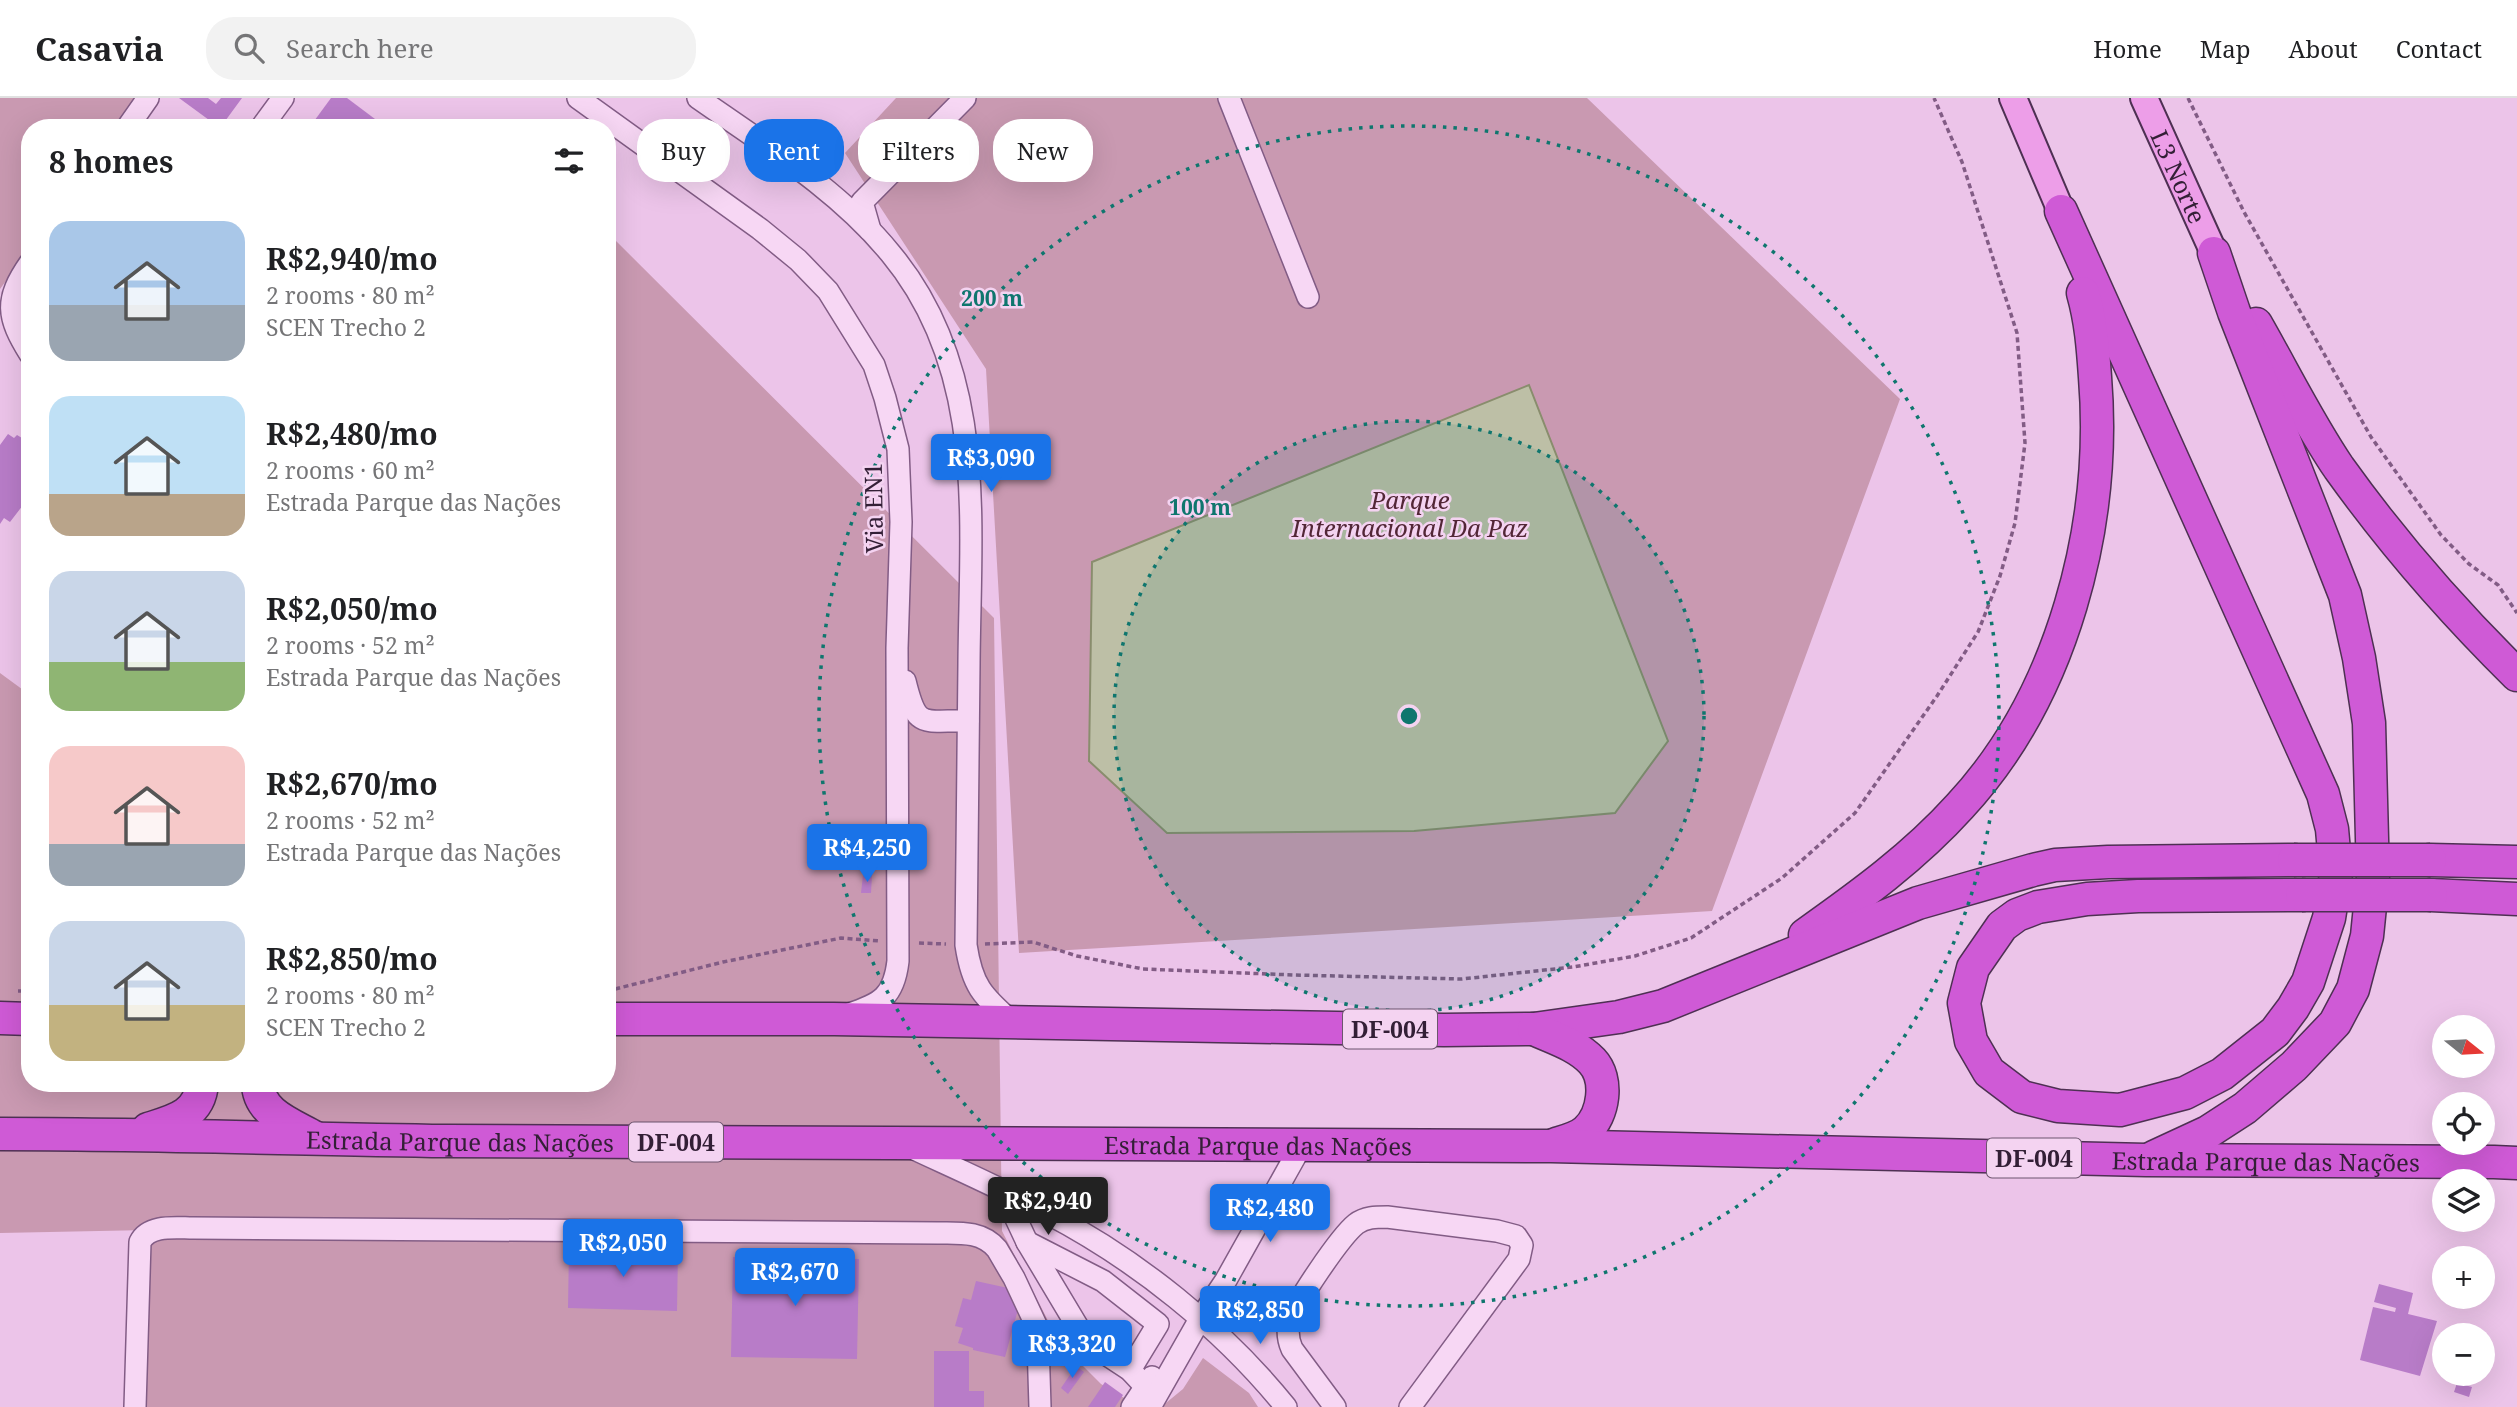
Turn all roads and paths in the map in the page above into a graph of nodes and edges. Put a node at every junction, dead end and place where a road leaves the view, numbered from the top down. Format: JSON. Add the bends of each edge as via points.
{"nodes":[{"id":1,"x":148,"y":98,"type":"edge"},
{"id":2,"x":283,"y":98,"type":"edge"},
{"id":3,"x":579,"y":98,"type":"edge"},
{"id":4,"x":698,"y":98,"type":"edge"},
{"id":5,"x":965,"y":98,"type":"edge"},
{"id":6,"x":1229,"y":98,"type":"edge"},
{"id":7,"x":1934,"y":98,"type":"edge"},
{"id":8,"x":2013,"y":98,"type":"edge"},
{"id":9,"x":2144,"y":98,"type":"edge"},
{"id":10,"x":2188,"y":98,"type":"edge"},
{"id":11,"x":133,"y":119,"type":"edge"},
{"id":12,"x":268,"y":119,"type":"edge"},
{"id":13,"x":608,"y":119,"type":"edge"},
{"id":14,"x":616,"y":125,"type":"edge"},
{"id":15,"x":2061,"y":211,"type":"junction"},
{"id":16,"x":870,"y":230,"type":"junction"},
{"id":17,"x":2214,"y":253,"type":"junction"},
{"id":18,"x":21,"y":276,"type":"edge"},
{"id":19,"x":1308,"y":297,"type":"dead end"},
{"id":20,"x":21,"y":338,"type":"edge"},
{"id":21,"x":2517,"y":612,"type":"edge"},
{"id":22,"x":897,"y":648,"type":"junction"},
{"id":23,"x":2517,"y":675,"type":"edge"},
{"id":24,"x":968,"y":721,"type":"junction"},
{"id":25,"x":2517,"y":862,"type":"edge"},
{"id":26,"x":2517,"y":899,"type":"edge"},
{"id":27,"x":897,"y":942,"type":"junction"},
{"id":28,"x":966,"y":945,"type":"junction"},
{"id":29,"x":1759,"y":967,"type":"junction"},
{"id":30,"x":616,"y":989,"type":"edge"},
{"id":31,"x":0,"y":1018,"type":"edge"},
{"id":32,"x":21,"y":1019,"type":"edge"},
{"id":33,"x":616,"y":1019,"type":"edge"},
{"id":34,"x":834,"y":1019,"type":"junction"},
{"id":35,"x":1012,"y":1022,"type":"junction"},
{"id":36,"x":1534,"y":1029,"type":"junction"},
{"id":37,"x":200,"y":1092,"type":"edge"},
{"id":38,"x":259,"y":1092,"type":"edge"},
{"id":39,"x":0,"y":1134,"type":"edge"},
{"id":40,"x":134,"y":1134,"type":"junction"},
{"id":41,"x":318,"y":1140,"type":"junction"},
{"id":42,"x":904,"y":1144,"type":"junction"},
{"id":43,"x":1301,"y":1146,"type":"junction"},
{"id":44,"x":1551,"y":1146,"type":"junction"},
{"id":45,"x":2146,"y":1160,"type":"junction"},
{"id":46,"x":2517,"y":1164,"type":"edge"},
{"id":47,"x":1003,"y":1191,"type":"junction"},
{"id":48,"x":1027,"y":1242,"type":"junction"},
{"id":49,"x":1200,"y":1319,"type":"junction"},
{"id":50,"x":1130,"y":1370,"type":"junction"},
{"id":51,"x":1147,"y":1397,"type":"edge"},
{"id":52,"x":135,"y":1407,"type":"edge"},
{"id":53,"x":1040,"y":1407,"type":"edge"},
{"id":54,"x":1132,"y":1407,"type":"edge"},
{"id":55,"x":1286,"y":1407,"type":"edge"},
{"id":56,"x":1335,"y":1407,"type":"edge"},
{"id":57,"x":1410,"y":1407,"type":"edge"}],
"edges":[{"from":1,"to":11,"type":"street"},
{"from":2,"to":12,"type":"street"},
{"from":3,"to":13,"type":"street","name":"Via EN1"},
{"from":4,"to":16,"type":"street","via":[[804,173]]},
{"from":5,"to":16,"type":"street","via":[[862,202]]},
{"from":6,"to":19,"type":"street"},
{"from":7,"to":28,"type":"path","via":[[1962,162],[2017,333],[2025,443],[2015,523],[1978,632],[1937,696],[1855,813],[1782,878],[1691,938],[1635,956],[1462,979],[1143,969],[1032,942]]},
{"from":8,"to":15,"type":"main road"},
{"from":9,"to":17,"type":"main road","name":"L3 Norte"},
{"from":10,"to":21,"type":"path","via":[[2244,212],[2371,437],[2441,535],[2498,585]]},
{"from":14,"to":22,"type":"street","name":"Via EN1","via":[[798,260],[828,291],[874,365],[898,449]]},
{"from":15,"to":26,"type":"highway","bridge":true,"via":[[2323,794],[2336,874],[2329,918],[2308,982],[2275,1032],[2222,1073],[2185,1093],[2120,1110],[2058,1106],[2022,1097],[1989,1072],[1970,1041],[1964,1003],[1973,968],[2002,926],[2038,907],[2138,896],[2302,895],[2431,895]]},
{"from":15,"to":29,"type":"highway","via":[[2091,322],[2098,415],[2093,504],[2076,586],[2048,669],[2025,716],[1961,806],[1865,893]]},
{"from":16,"to":24,"type":"street","via":[[932,314],[961,404],[970,509]]},
{"from":17,"to":23,"type":"highway","via":[[2338,466],[2465,623]]},
{"from":17,"to":45,"type":"highway","via":[[2345,595],[2369,723],[2373,877],[2367,936],[2353,989],[2335,1023],[2245,1108],[2208,1132]]},
{"from":18,"to":20,"type":"street","via":[[11,305]]},
{"from":22,"to":24,"type":"street","via":[[912,710],[918,717]]},
{"from":22,"to":27,"type":"street","name":"Via EN1"},
{"from":24,"to":28,"type":"street"},
{"from":25,"to":29,"type":"highway","number":"DF-004","bridge":true,"via":[[2055,865],[1918,903]]},
{"from":27,"to":28,"type":"path"},
{"from":27,"to":30,"type":"path","via":[[841,938]]},
{"from":27,"to":34,"type":"street","name":"Via EN1","via":[[897,970],[885,998]]},
{"from":28,"to":35,"type":"street","via":[[975,982]]},
{"from":29,"to":36,"type":"highway","number":"DF-004","via":[[1663,1006]]},
{"from":31,"to":32,"type":"highway"},
{"from":33,"to":34,"type":"highway","number":"DF-004"},
{"from":34,"to":35,"type":"highway","number":"DF-004"},
{"from":35,"to":36,"type":"highway","number":"DF-004"},
{"from":36,"to":44,"type":"highway","via":[[1585,1054],[1597,1067],[1602,1083],[1600,1107],[1588,1129]]},
{"from":37,"to":40,"type":"highway","via":[[191,1111]]},
{"from":38,"to":41,"type":"highway","via":[[274,1114]]},
{"from":39,"to":40,"type":"highway","name":"Estrada Parque das Nações","number":"DF-004"},
{"from":40,"to":41,"type":"highway","name":"Estrada Parque das Nações","number":"DF-004"},
{"from":41,"to":42,"type":"highway","name":"Estrada Parque das Nações","number":"DF-004"},
{"from":42,"to":43,"type":"highway","name":"Estrada Parque das Nações","number":"DF-004"},
{"from":42,"to":47,"type":"street"},
{"from":43,"to":44,"type":"highway","name":"Estrada Parque das Nações","number":"DF-004"},
{"from":43,"to":49,"type":"street"},
{"from":44,"to":45,"type":"highway","name":"Estrada Parque das Nações","number":"DF-004"},
{"from":45,"to":46,"type":"highway","name":"Estrada Parque das Nações","number":"DF-004"},
{"from":47,"to":48,"type":"street"},
{"from":47,"to":49,"type":"street","via":[[1096,1241]]},
{"from":48,"to":50,"type":"street","via":[[1085,1337]]},
{"from":48,"to":50,"type":"street","via":[[1103,1280],[1158,1324]]},
{"from":49,"to":51,"type":"street"},
{"from":49,"to":55,"type":"street"},
{"from":50,"to":51,"type":"street"},
{"from":51,"to":54,"type":"street"},
{"from":52,"to":53,"type":"street","via":[[140,1242],[148,1232],[177,1228],[981,1236],[997,1249],[1033,1317]]},
{"from":56,"to":57,"type":"street","via":[[1292,1349],[1288,1329],[1303,1295],[1355,1224],[1387,1217],[1516,1236],[1522,1245],[1519,1259]]}]}
